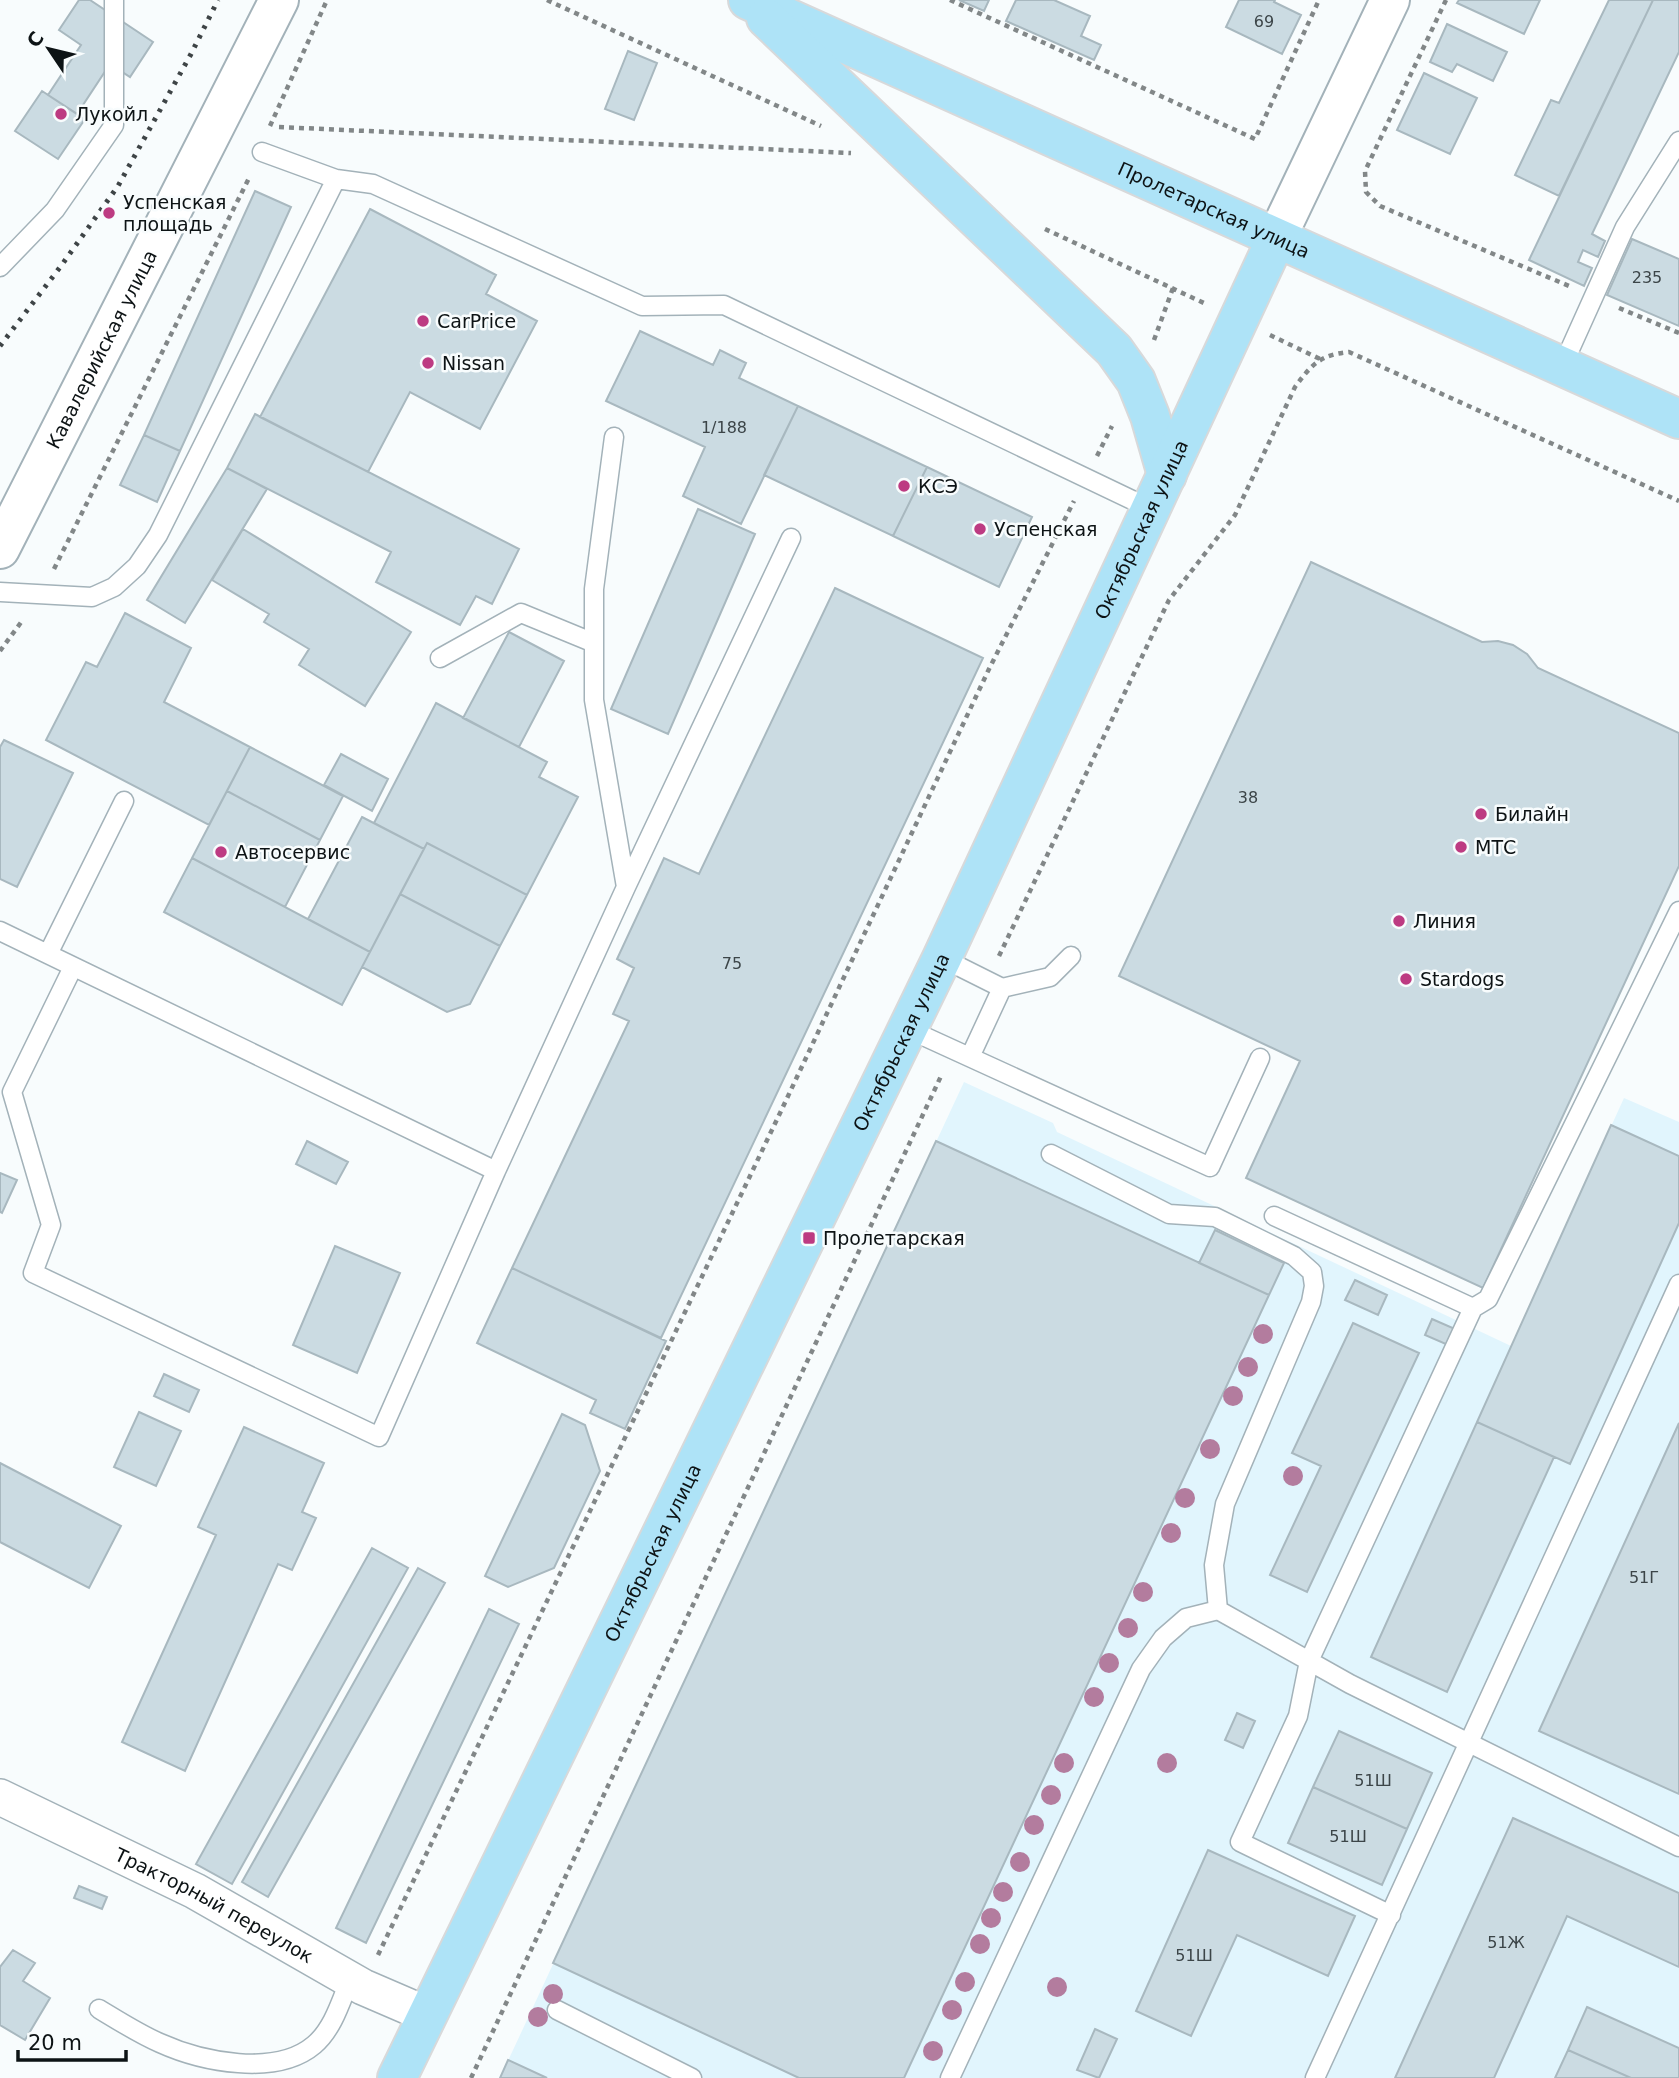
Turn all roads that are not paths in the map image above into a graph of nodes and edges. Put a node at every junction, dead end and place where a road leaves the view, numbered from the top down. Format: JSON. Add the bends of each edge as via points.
{"nodes":[{"id":1,"x":114,"y":0,"type":"edge"},
{"id":2,"x":279,"y":0,"type":"edge"},
{"id":3,"x":747,"y":0,"type":"edge"},
{"id":4,"x":1390,"y":0,"type":"edge"},
{"id":5,"x":1679,"y":141,"type":"edge"},
{"id":6,"x":261,"y":152,"type":"road end"},
{"id":7,"x":336,"y":179,"type":"junction"},
{"id":8,"x":1276,"y":239,"type":"junction"},
{"id":9,"x":0,"y":267,"type":"edge"},
{"id":10,"x":1562,"y":367,"type":"junction"},
{"id":11,"x":1679,"y":419,"type":"edge"},
{"id":12,"x":614,"y":437,"type":"dead end"},
{"id":13,"x":1167,"y":475,"type":"junction"},
{"id":14,"x":1151,"y":509,"type":"junction"},
{"id":15,"x":4,"y":528,"type":"edge"},
{"id":16,"x":791,"y":538,"type":"dead end"},
{"id":17,"x":0,"y":592,"type":"edge"},
{"id":18,"x":594,"y":643,"type":"junction"},
{"id":19,"x":440,"y":658,"type":"dead end"},
{"id":20,"x":124,"y":801,"type":"dead end"},
{"id":21,"x":626,"y":887,"type":"junction"},
{"id":22,"x":1679,"y":911,"type":"edge"},
{"id":23,"x":0,"y":931,"type":"edge"},
{"id":24,"x":48,"y":954,"type":"junction"},
{"id":25,"x":1071,"y":956,"type":"dead end"},
{"id":26,"x":942,"y":958,"type":"junction"},
{"id":27,"x":73,"y":967,"type":"junction"},
{"id":28,"x":995,"y":984,"type":"junction"},
{"id":29,"x":908,"y":1029,"type":"junction"},
{"id":30,"x":962,"y":1054,"type":"junction"},
{"id":31,"x":1260,"y":1058,"type":"dead end"},
{"id":32,"x":1051,"y":1154,"type":"dead end"},
{"id":33,"x":496,"y":1171,"type":"junction"},
{"id":34,"x":1274,"y":1216,"type":"dead end"},
{"id":35,"x":1679,"y":1284,"type":"edge"},
{"id":36,"x":1473,"y":1308,"type":"junction"},
{"id":37,"x":1218,"y":1610,"type":"junction"},
{"id":38,"x":1309,"y":1661,"type":"junction"},
{"id":39,"x":1469,"y":1745,"type":"junction"},
{"id":40,"x":0,"y":1797,"type":"edge"},
{"id":41,"x":1679,"y":1847,"type":"edge"},
{"id":42,"x":1391,"y":1915,"type":"junction"},
{"id":43,"x":357,"y":1983,"type":"junction"},
{"id":44,"x":99,"y":2009,"type":"dead end"},
{"id":45,"x":557,"y":2010,"type":"dead end"},
{"id":46,"x":428,"y":2015,"type":"junction"},
{"id":47,"x":397,"y":2078,"type":"edge"},
{"id":48,"x":692,"y":2078,"type":"edge"},
{"id":49,"x":950,"y":2078,"type":"edge"},
{"id":50,"x":1315,"y":2078,"type":"edge"}],
"edges":[{"from":1,"to":9,"type":"lane","via":[[114,125],[55,210]]},
{"from":2,"to":15,"type":"street","name":"Кавалерийская улица"},
{"from":3,"to":8,"type":"main road","name":"Пролетарская улица"},
{"from":3,"to":13,"type":"main road","via":[[1114,349],[1136,381]]},
{"from":4,"to":8,"type":"street","name":"Октябрьская улица"},
{"from":5,"to":10,"type":"lane","via":[[1625,227]]},
{"from":6,"to":7,"type":"lane"},
{"from":7,"to":14,"type":"lane","via":[[373,184],[642,306],[724,305]]},
{"from":7,"to":17,"type":"lane","via":[[158,535],[137,566],[114,587],[92,597]]},
{"from":8,"to":10,"type":"main road","name":"Пролетарская улица"},
{"from":8,"to":13,"type":"main road","name":"Октябрьская улица"},
{"from":10,"to":11,"type":"main road","name":"Пролетарская улица"},
{"from":12,"to":18,"type":"lane","via":[[594,589]]},
{"from":13,"to":14,"type":"main road","name":"Октябрьская улица"},
{"from":14,"to":26,"type":"main road","name":"Октябрьская улица"},
{"from":16,"to":21,"type":"lane"},
{"from":18,"to":19,"type":"lane","via":[[521,613]]},
{"from":18,"to":21,"type":"lane","via":[[594,700]]},
{"from":20,"to":24,"type":"lane"},
{"from":21,"to":33,"type":"lane"},
{"from":22,"to":36,"type":"lane","via":[[1488,1299]]},
{"from":23,"to":24,"type":"lane"},
{"from":24,"to":27,"type":"lane"},
{"from":25,"to":28,"type":"lane","via":[[1050,977]]},
{"from":26,"to":28,"type":"lane"},
{"from":26,"to":29,"type":"main road","name":"Октябрьская улица"},
{"from":27,"to":33,"type":"lane"},
{"from":27,"to":33,"type":"lane","via":[[12,1092],[51,1225],[33,1273],[379,1437]]},
{"from":28,"to":30,"type":"lane"},
{"from":29,"to":30,"type":"lane"},
{"from":29,"to":46,"type":"main road","name":"Октябрьская улица"},
{"from":30,"to":31,"type":"lane","via":[[1210,1167]]},
{"from":32,"to":37,"type":"lane","via":[[1169,1214],[1215,1217],[1294,1256],[1312,1272],[1311,1302],[1225,1504],[1214,1565]]},
{"from":34,"to":36,"type":"lane"},
{"from":35,"to":39,"type":"lane"},
{"from":36,"to":38,"type":"lane"},
{"from":37,"to":38,"type":"lane"},
{"from":37,"to":49,"type":"lane","via":[[1186,1618],[1163,1638],[1142,1669]]},
{"from":38,"to":39,"type":"lane"},
{"from":38,"to":42,"type":"lane","via":[[1298,1717],[1240,1842]]},
{"from":39,"to":41,"type":"lane"},
{"from":39,"to":42,"type":"lane"},
{"from":40,"to":43,"type":"street","name":"Тракторный переулок","via":[[195,1891]]},
{"from":42,"to":50,"type":"lane"},
{"from":43,"to":44,"type":"lane","via":[[314,2045],[284,2062],[252,2064],[199,2057],[160,2044]]},
{"from":43,"to":46,"type":"street","name":"Тракторный переулок"},
{"from":45,"to":48,"type":"lane"},
{"from":46,"to":47,"type":"main road","name":"Октябрьская улица"}]}
